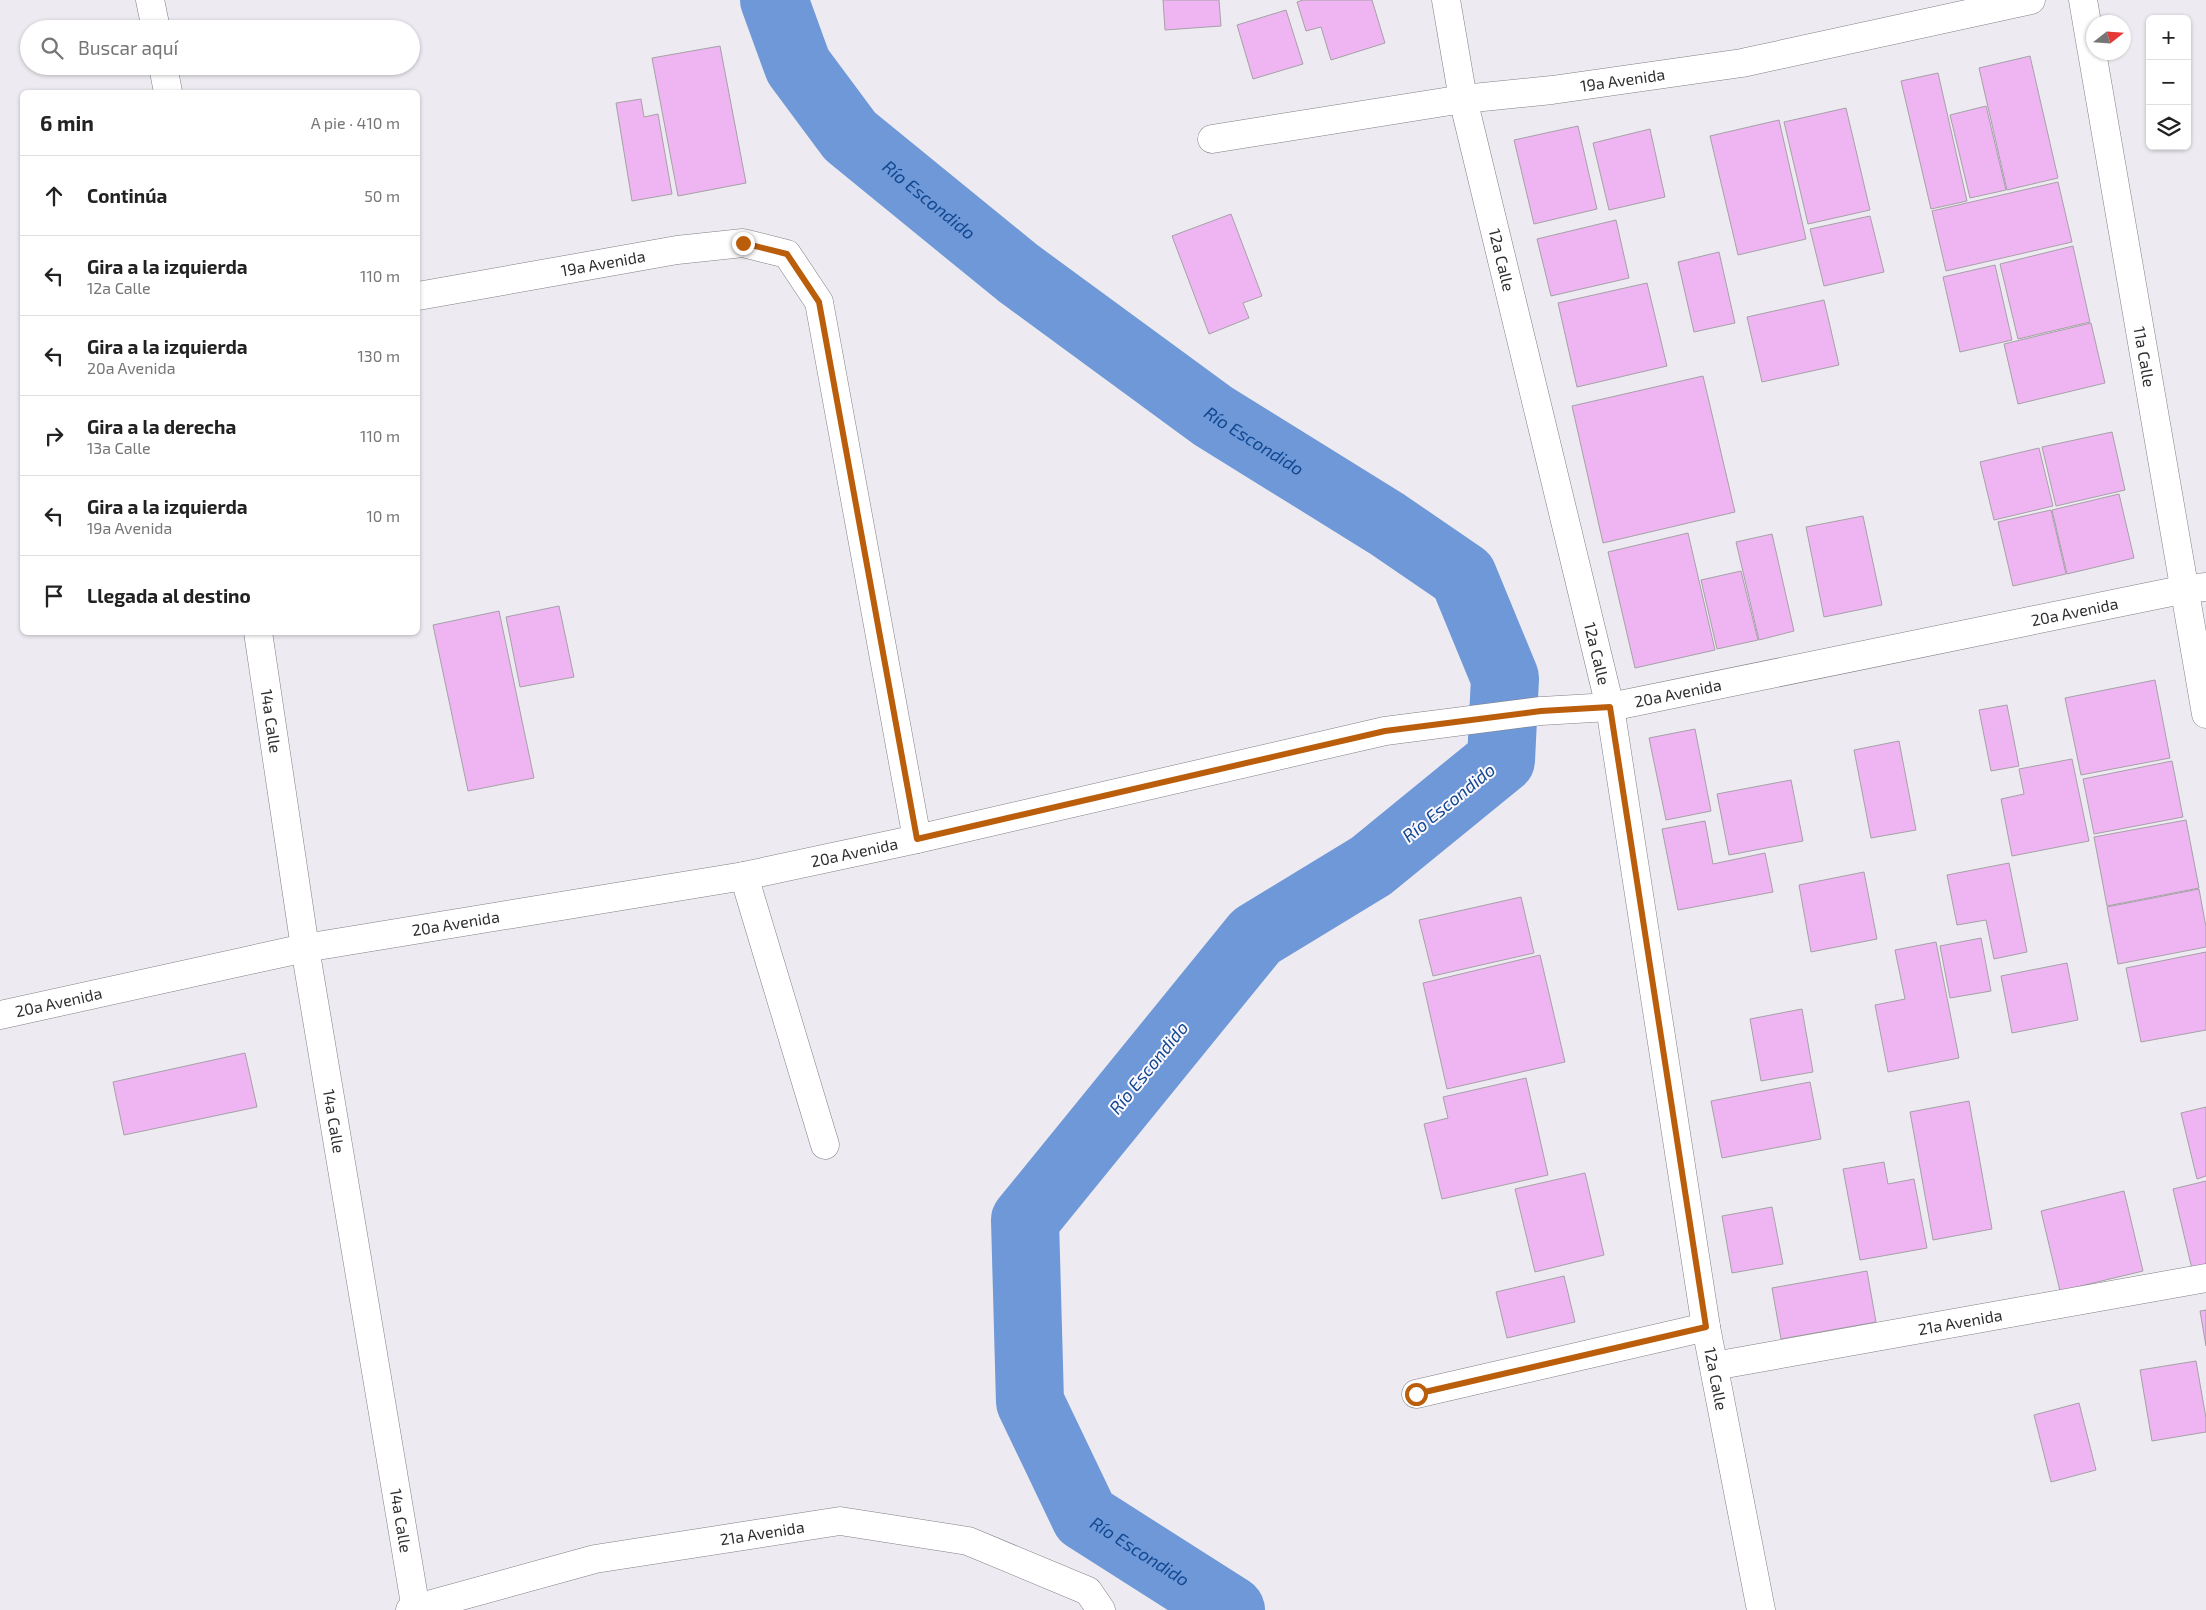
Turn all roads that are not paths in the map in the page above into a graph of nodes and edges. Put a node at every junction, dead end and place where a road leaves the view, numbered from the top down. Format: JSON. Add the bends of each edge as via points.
{"nodes":[{"id":1,"x":150,"y":0,"type":"edge"},
{"id":2,"x":1446,"y":0,"type":"edge"},
{"id":3,"x":2030,"y":0,"type":"edge"},
{"id":4,"x":2083,"y":0,"type":"edge"},
{"id":5,"x":154,"y":20,"type":"edge"},
{"id":6,"x":165,"y":75,"type":"edge"},
{"id":7,"x":168,"y":90,"type":"edge"},
{"id":8,"x":1463,"y":99,"type":"junction"},
{"id":9,"x":1212,"y":139,"type":"dead end"},
{"id":10,"x":420,"y":296,"type":"edge"},
{"id":11,"x":2196,"y":588,"type":"edge"},
{"id":12,"x":258,"y":635,"type":"edge"},
{"id":13,"x":1610,"y":707,"type":"junction"},
{"id":14,"x":2206,"y":714,"type":"edge"},
{"id":15,"x":917,"y":839,"type":"junction"},
{"id":16,"x":744,"y":876,"type":"junction"},
{"id":17,"x":304,"y":948,"type":"junction"},
{"id":18,"x":0,"y":1015,"type":"edge"},
{"id":19,"x":825,"y":1145,"type":"dead end"},
{"id":20,"x":2206,"y":1278,"type":"edge"},
{"id":21,"x":1706,"y":1327,"type":"junction"},
{"id":22,"x":1714,"y":1366,"type":"junction"},
{"id":23,"x":1416,"y":1394,"type":"dead end"},
{"id":24,"x":410,"y":1610,"type":"edge"},
{"id":25,"x":416,"y":1610,"type":"edge"},
{"id":26,"x":1101,"y":1610,"type":"edge"},
{"id":27,"x":1761,"y":1610,"type":"edge"}],
"edges":[{"from":1,"to":5,"type":"street"},
{"from":2,"to":8,"type":"street","name":"12a Calle"},
{"from":3,"to":8,"type":"street","name":"19a Avenida","via":[[1742,63]]},
{"from":4,"to":11,"type":"street","name":"11a Calle"},
{"from":6,"to":7,"type":"street"},
{"from":8,"to":9,"type":"street","name":"19a Avenida"},
{"from":8,"to":13,"type":"street","name":"12a Calle"},
{"from":10,"to":15,"type":"street","name":"19a Avenida","via":[[677,250],[743,243],[787,254],[819,302]]},
{"from":11,"to":13,"type":"street","name":"20a Avenida"},
{"from":11,"to":14,"type":"street","name":"11a Calle"},
{"from":12,"to":17,"type":"street","name":"14a Calle"},
{"from":13,"to":15,"type":"street","name":"20a Avenida","via":[[1541,711],[1385,731]]},
{"from":13,"to":21,"type":"street","name":"12a Calle"},
{"from":15,"to":16,"type":"street","name":"20a Avenida"},
{"from":16,"to":17,"type":"street","name":"20a Avenida"},
{"from":16,"to":19,"type":"street"},
{"from":17,"to":18,"type":"street","name":"20a Avenida"},
{"from":17,"to":25,"type":"street","name":"14a Calle"},
{"from":20,"to":22,"type":"street","name":"21a Avenida"},
{"from":21,"to":22,"type":"street","name":"12a Calle"},
{"from":21,"to":23,"type":"street"},
{"from":22,"to":27,"type":"street","name":"12a Calle"},
{"from":24,"to":25,"type":"street","name":"21a Avenida"},
{"from":25,"to":26,"type":"street","name":"21a Avenida","via":[[595,1560],[840,1521],[968,1541],[1088,1591]]}]}
